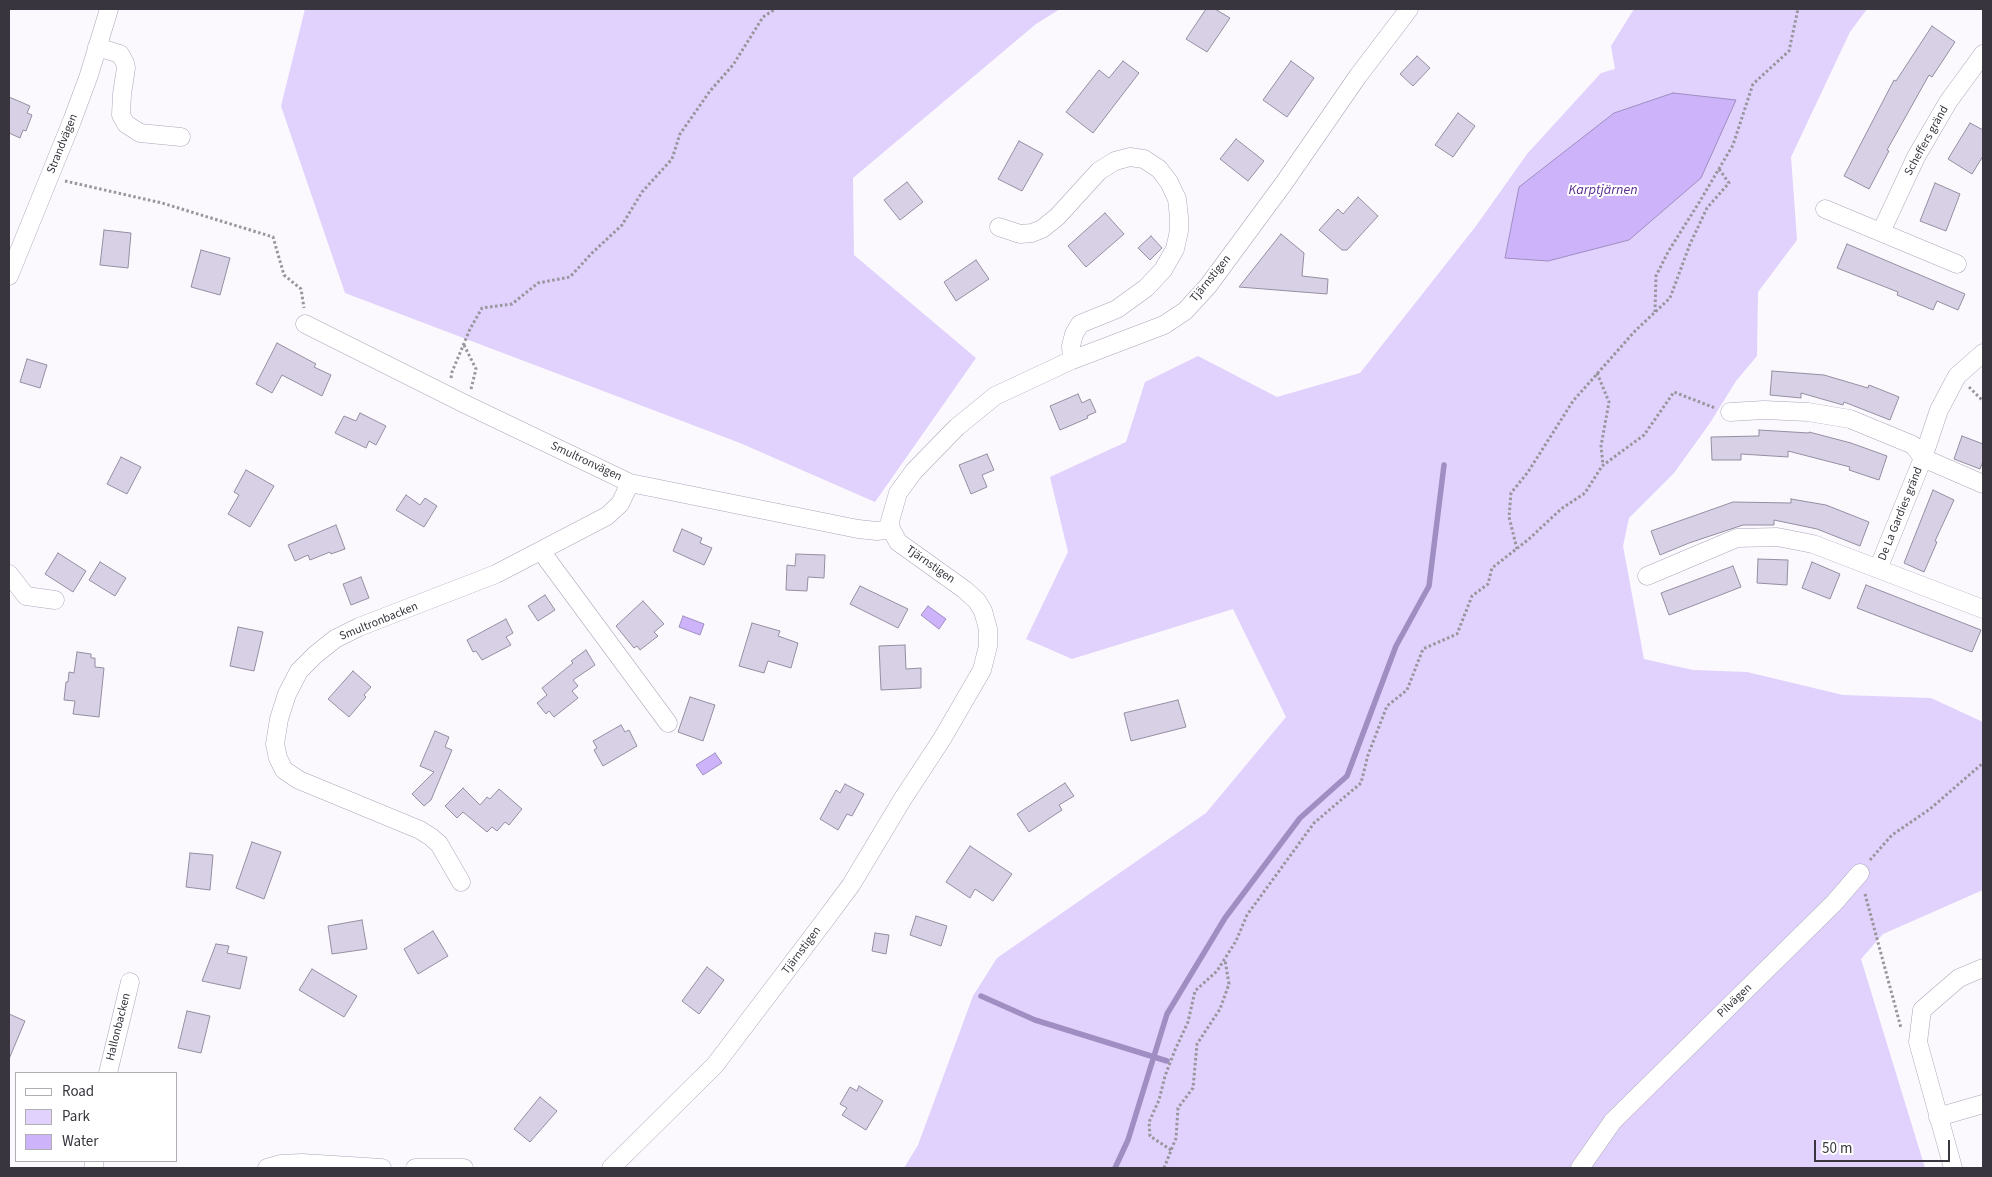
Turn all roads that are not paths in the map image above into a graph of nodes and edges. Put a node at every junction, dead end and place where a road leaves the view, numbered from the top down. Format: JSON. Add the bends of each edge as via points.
{"nodes":[{"id":1,"x":109,"y":9,"type":"edge"},
{"id":2,"x":1409,"y":9,"type":"edge"},
{"id":3,"x":97,"y":47,"type":"junction"},
{"id":4,"x":1983,"y":54,"type":"edge"},
{"id":5,"x":181,"y":137,"type":"dead end"},
{"id":6,"x":1825,"y":210,"type":"dead end"},
{"id":7,"x":999,"y":227,"type":"dead end"},
{"id":8,"x":1881,"y":232,"type":"junction"},
{"id":9,"x":15,"y":235,"type":"edge"},
{"id":10,"x":1957,"y":264,"type":"dead end"},
{"id":11,"x":9,"y":276,"type":"edge"},
{"id":12,"x":305,"y":324,"type":"dead end"},
{"id":13,"x":1983,"y":353,"type":"edge"},
{"id":14,"x":1072,"y":360,"type":"junction"},
{"id":15,"x":1727,"y":412,"type":"road end"},
{"id":16,"x":1923,"y":458,"type":"junction"},
{"id":17,"x":630,"y":483,"type":"junction"},
{"id":18,"x":1983,"y":484,"type":"edge"},
{"id":19,"x":891,"y":529,"type":"junction"},
{"id":20,"x":541,"y":550,"type":"junction"},
{"id":21,"x":1878,"y":569,"type":"junction"},
{"id":22,"x":9,"y":574,"type":"edge"},
{"id":23,"x":1647,"y":576,"type":"dead end"},
{"id":24,"x":55,"y":600,"type":"dead end"},
{"id":25,"x":1983,"y":609,"type":"edge"},
{"id":26,"x":668,"y":723,"type":"dead end"},
{"id":27,"x":1860,"y":873,"type":"road end"},
{"id":28,"x":462,"y":882,"type":"dead end"},
{"id":29,"x":1983,"y":968,"type":"edge"},
{"id":30,"x":130,"y":982,"type":"dead end"},
{"id":31,"x":108,"y":1072,"type":"edge"},
{"id":32,"x":1983,"y":1104,"type":"edge"},
{"id":33,"x":1938,"y":1117,"type":"junction"},
{"id":34,"x":267,"y":1168,"type":"edge"},
{"id":35,"x":382,"y":1168,"type":"edge"},
{"id":36,"x":415,"y":1168,"type":"edge"},
{"id":37,"x":464,"y":1168,"type":"edge"},
{"id":38,"x":611,"y":1168,"type":"edge"},
{"id":39,"x":1580,"y":1168,"type":"edge"},
{"id":40,"x":1953,"y":1168,"type":"edge"}],
"edges":[{"from":1,"to":3,"type":"street","name":"Strandvägen"},
{"from":2,"to":14,"type":"street","name":"Tjärnstigen","via":[[1208,286],[1185,311],[1164,325]]},
{"from":3,"to":5,"type":"street","via":[[120,54],[125,63],[122,120],[140,133]]},
{"from":3,"to":9,"type":"street","name":"Strandvägen","via":[[49,178]]},
{"from":4,"to":8,"type":"street","name":"Scheffers gränd","via":[[1948,102],[1916,157]]},
{"from":6,"to":8,"type":"street"},
{"from":7,"to":14,"type":"street","via":[[1020,234],[1042,229],[1099,171],[1115,161],[1130,157],[1144,159],[1159,169],[1169,182],[1177,199],[1179,218],[1175,249],[1163,270],[1146,288],[1117,309],[1080,324],[1071,346]]},
{"from":8,"to":10,"type":"street"},
{"from":9,"to":11,"type":"street","name":"Strandvägen"},
{"from":12,"to":17,"type":"street","name":"Smultronvägen"},
{"from":13,"to":16,"type":"street","name":"De La Gardies gränd","via":[[1957,376],[1939,410]]},
{"from":14,"to":19,"type":"street","name":"Tjärnstigen","via":[[995,396],[957,427],[914,471],[898,493],[891,512]]},
{"from":15,"to":16,"type":"street","name":"De La Gardies gränd","via":[[1808,412],[1850,419],[1913,445]]},
{"from":16,"to":18,"type":"street","name":"De La Gardies gränd"},
{"from":16,"to":21,"type":"street","name":"De La Gardies gränd"},
{"from":17,"to":19,"type":"street","name":"Smultronvägen","via":[[858,529]]},
{"from":17,"to":20,"type":"street","name":"Smultronbacken","via":[[620,504],[607,516]]},
{"from":19,"to":38,"type":"street","name":"Tjärnstigen","via":[[898,542],[966,590],[980,606],[988,629],[982,670],[851,885],[825,920],[715,1065]]},
{"from":20,"to":26,"type":"street"},
{"from":20,"to":28,"type":"street","name":"Smultronbacken","via":[[496,574],[335,639],[299,671],[278,719],[275,744],[284,770],[299,780],[420,830],[438,844]]},
{"from":21,"to":23,"type":"street","name":"De La Gardies gränd","via":[[1814,544],[1777,537],[1737,538]]},
{"from":21,"to":25,"type":"street","name":"De La Gardies gränd"},
{"from":22,"to":24,"type":"street","via":[[26,596]]},
{"from":27,"to":39,"type":"street","name":"Pilvägen","via":[[1834,904],[1613,1120]]},
{"from":29,"to":33,"type":"street","via":[[1958,978],[1922,1010],[1918,1042]]},
{"from":30,"to":31,"type":"street","name":"Hallonbacken"},
{"from":32,"to":33,"type":"street"},
{"from":33,"to":40,"type":"street"},
{"from":34,"to":35,"type":"street","via":[[302,1163]]},
{"from":36,"to":37,"type":"street"}]}
